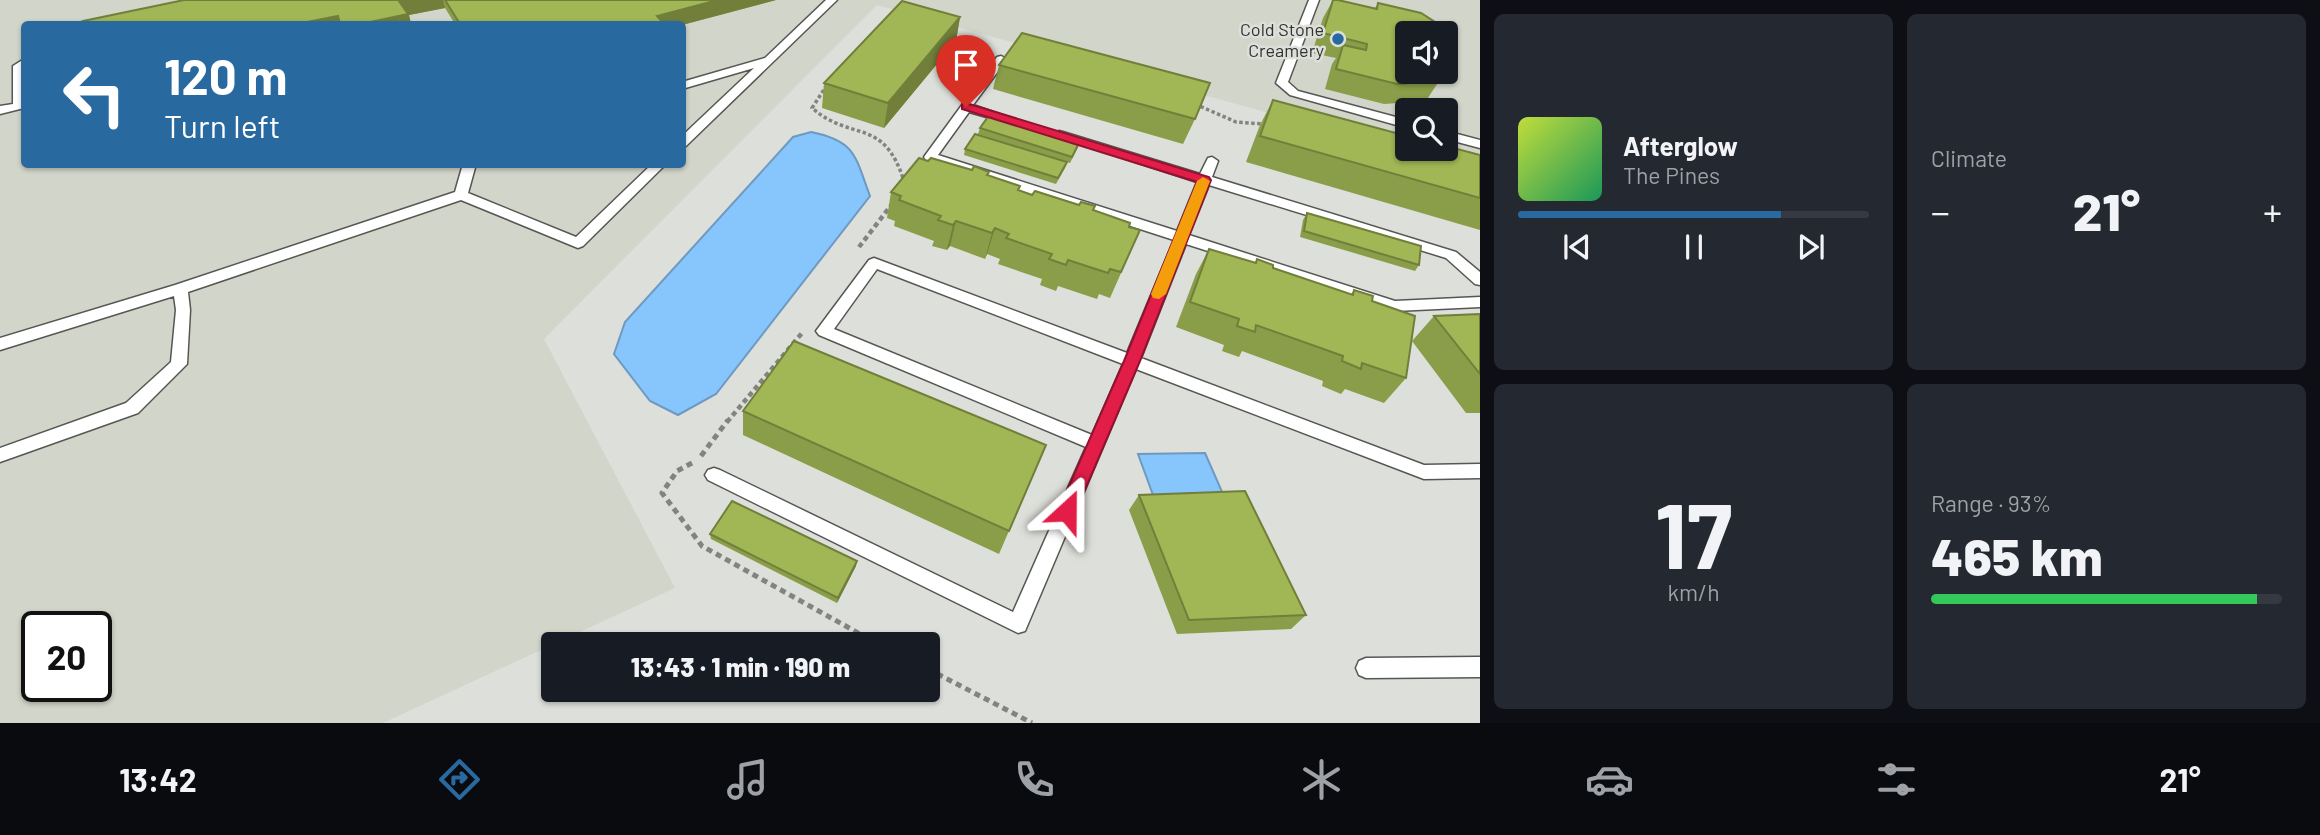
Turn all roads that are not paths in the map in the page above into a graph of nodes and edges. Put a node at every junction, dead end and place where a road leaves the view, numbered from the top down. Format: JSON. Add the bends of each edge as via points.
{"nodes":[{"id":1,"x":832,"y":0,"type":"edge"},
{"id":2,"x":1314,"y":0,"type":"edge"},
{"id":3,"x":998,"y":54,"type":"road end"},
{"id":4,"x":771,"y":59,"type":"junction"},
{"id":5,"x":21,"y":64,"type":"edge"},
{"id":6,"x":686,"y":85,"type":"edge"},
{"id":7,"x":21,"y":92,"type":"edge"},
{"id":8,"x":21,"y":105,"type":"edge"},
{"id":9,"x":966,"y":107,"type":"junction"},
{"id":10,"x":0,"y":110,"type":"edge"},
{"id":11,"x":1395,"y":121,"type":"edge"},
{"id":12,"x":1019,"y":123,"type":"edge"},
{"id":13,"x":1045,"y":131,"type":"edge"},
{"id":14,"x":686,"y":139,"type":"edge"},
{"id":15,"x":1458,"y":139,"type":"edge"},
{"id":16,"x":1480,"y":145,"type":"edge"},
{"id":17,"x":1212,"y":161,"type":"dead end"},
{"id":18,"x":469,"y":168,"type":"edge"},
{"id":19,"x":656,"y":168,"type":"edge"},
{"id":20,"x":1204,"y":180,"type":"junction"},
{"id":21,"x":461,"y":195,"type":"junction"},
{"id":22,"x":1182,"y":236,"type":"junction"},
{"id":23,"x":1480,"y":280,"type":"edge"},
{"id":24,"x":180,"y":289,"type":"junction"},
{"id":25,"x":1480,"y":302,"type":"edge"},
{"id":26,"x":0,"y":344,"type":"edge"},
{"id":27,"x":1132,"y":361,"type":"junction"},
{"id":28,"x":1096,"y":444,"type":"junction"},
{"id":29,"x":0,"y":455,"type":"edge"},
{"id":30,"x":1480,"y":471,"type":"edge"},
{"id":31,"x":714,"y":475,"type":"dead end"},
{"id":32,"x":1480,"y":667,"type":"edge"},
{"id":33,"x":1366,"y":668,"type":"dead end"}],
"edges":[{"from":1,"to":4,"type":"lane"},
{"from":2,"to":11,"type":"lane","via":[[1282,83],[1294,93]]},
{"from":3,"to":9,"type":"lane"},
{"from":4,"to":6,"type":"lane"},
{"from":4,"to":14,"type":"lane"},
{"from":5,"to":7,"type":"lane"},
{"from":8,"to":10,"type":"lane"},
{"from":9,"to":12,"type":"lane"},
{"from":9,"to":22,"type":"lane","via":[[930,157]]},
{"from":13,"to":20,"type":"lane"},
{"from":15,"to":16,"type":"lane"},
{"from":17,"to":20,"type":"lane"},
{"from":18,"to":21,"type":"lane"},
{"from":19,"to":21,"type":"lane","via":[[578,243]]},
{"from":20,"to":22,"type":"lane"},
{"from":20,"to":23,"type":"lane","via":[[1451,255]]},
{"from":21,"to":24,"type":"lane"},
{"from":22,"to":25,"type":"lane","via":[[1395,306]]},
{"from":22,"to":27,"type":"lane"},
{"from":24,"to":26,"type":"lane"},
{"from":24,"to":29,"type":"lane","via":[[179,364],[132,408]]},
{"from":27,"to":28,"type":"lane"},
{"from":27,"to":28,"type":"lane","via":[[874,263],[824,331]]},
{"from":27,"to":30,"type":"lane","via":[[1424,472]]},
{"from":28,"to":31,"type":"lane","via":[[1018,624]]},
{"from":32,"to":33,"type":"lane"}]}
